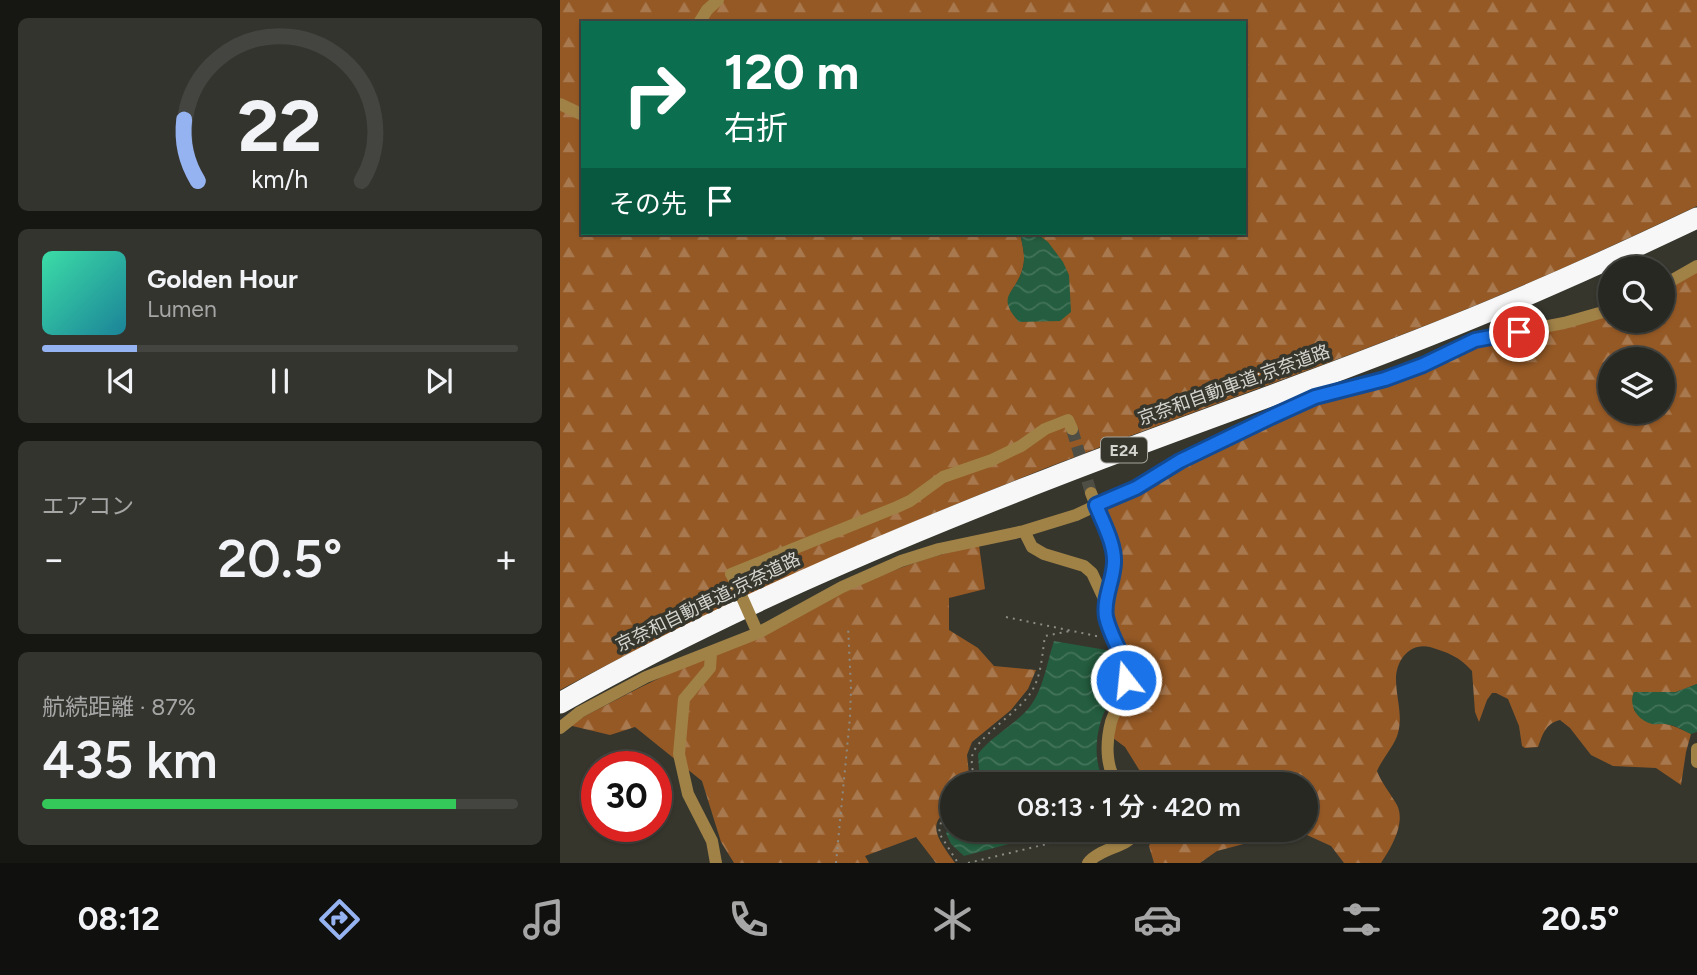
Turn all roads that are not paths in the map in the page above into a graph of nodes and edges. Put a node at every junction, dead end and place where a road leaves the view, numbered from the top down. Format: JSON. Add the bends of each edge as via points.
{"nodes":[{"id":1,"x":718,"y":0,"type":"edge"},
{"id":2,"x":700,"y":21,"type":"edge"},
{"id":3,"x":560,"y":104,"type":"edge"},
{"id":4,"x":581,"y":115,"type":"edge"},
{"id":5,"x":1697,"y":218,"type":"edge"},
{"id":6,"x":1697,"y":225,"type":"edge"},
{"id":7,"x":1697,"y":266,"type":"edge"},
{"id":8,"x":1675,"y":279,"type":"edge"},
{"id":9,"x":1598,"y":313,"type":"edge"},
{"id":10,"x":1072,"y":429,"type":"dead end"},
{"id":11,"x":1093,"y":499,"type":"junction"},
{"id":12,"x":1024,"y":531,"type":"junction"},
{"id":13,"x":1105,"y":601,"type":"junction"},
{"id":14,"x":757,"y":631,"type":"junction"},
{"id":15,"x":711,"y":653,"type":"junction"},
{"id":16,"x":560,"y":705,"type":"edge"},
{"id":17,"x":560,"y":728,"type":"edge"},
{"id":18,"x":1697,"y":749,"type":"edge"},
{"id":19,"x":1697,"y":762,"type":"edge"},
{"id":20,"x":1113,"y":772,"type":"edge"},
{"id":21,"x":1123,"y":842,"type":"edge"},
{"id":22,"x":716,"y":863,"type":"edge"},
{"id":23,"x":1088,"y":863,"type":"edge"}],
"edges":[{"from":1,"to":2,"type":"street"},
{"from":3,"to":4,"type":"street"},
{"from":5,"to":16,"type":"highway","name":"京奈和自動車道;京奈道路","number":"E24","via":[[1452,326],[1052,477],[853,559],[678,640]]},
{"from":6,"to":16,"type":"highway","name":"京奈和自動車道;京奈道路","number":"E24","via":[[1483,322],[957,522]]},
{"from":7,"to":8,"type":"street"},
{"from":9,"to":11,"type":"street","via":[[1475,340],[1385,379],[1315,397],[1180,461],[1136,488]]},
{"from":10,"to":14,"type":"street","bridge":true,"via":[[1069,420],[1045,429],[992,460],[943,477],[910,500],[731,574]]},
{"from":11,"to":12,"type":"street","via":[[1076,514]]},
{"from":11,"to":13,"type":"street","via":[[1114,561]]},
{"from":12,"to":13,"type":"street","via":[[1038,551],[1084,566]]},
{"from":12,"to":14,"type":"street","via":[[901,561]]},
{"from":13,"to":20,"type":"street","via":[[1111,633],[1127,673],[1108,743]]},
{"from":14,"to":15,"type":"street"},
{"from":15,"to":17,"type":"street","via":[[646,677],[580,712]]},
{"from":15,"to":22,"type":"street","via":[[710,668],[684,699],[680,754],[688,794],[712,841]]},
{"from":18,"to":19,"type":"street"},
{"from":21,"to":23,"type":"street"}]}
